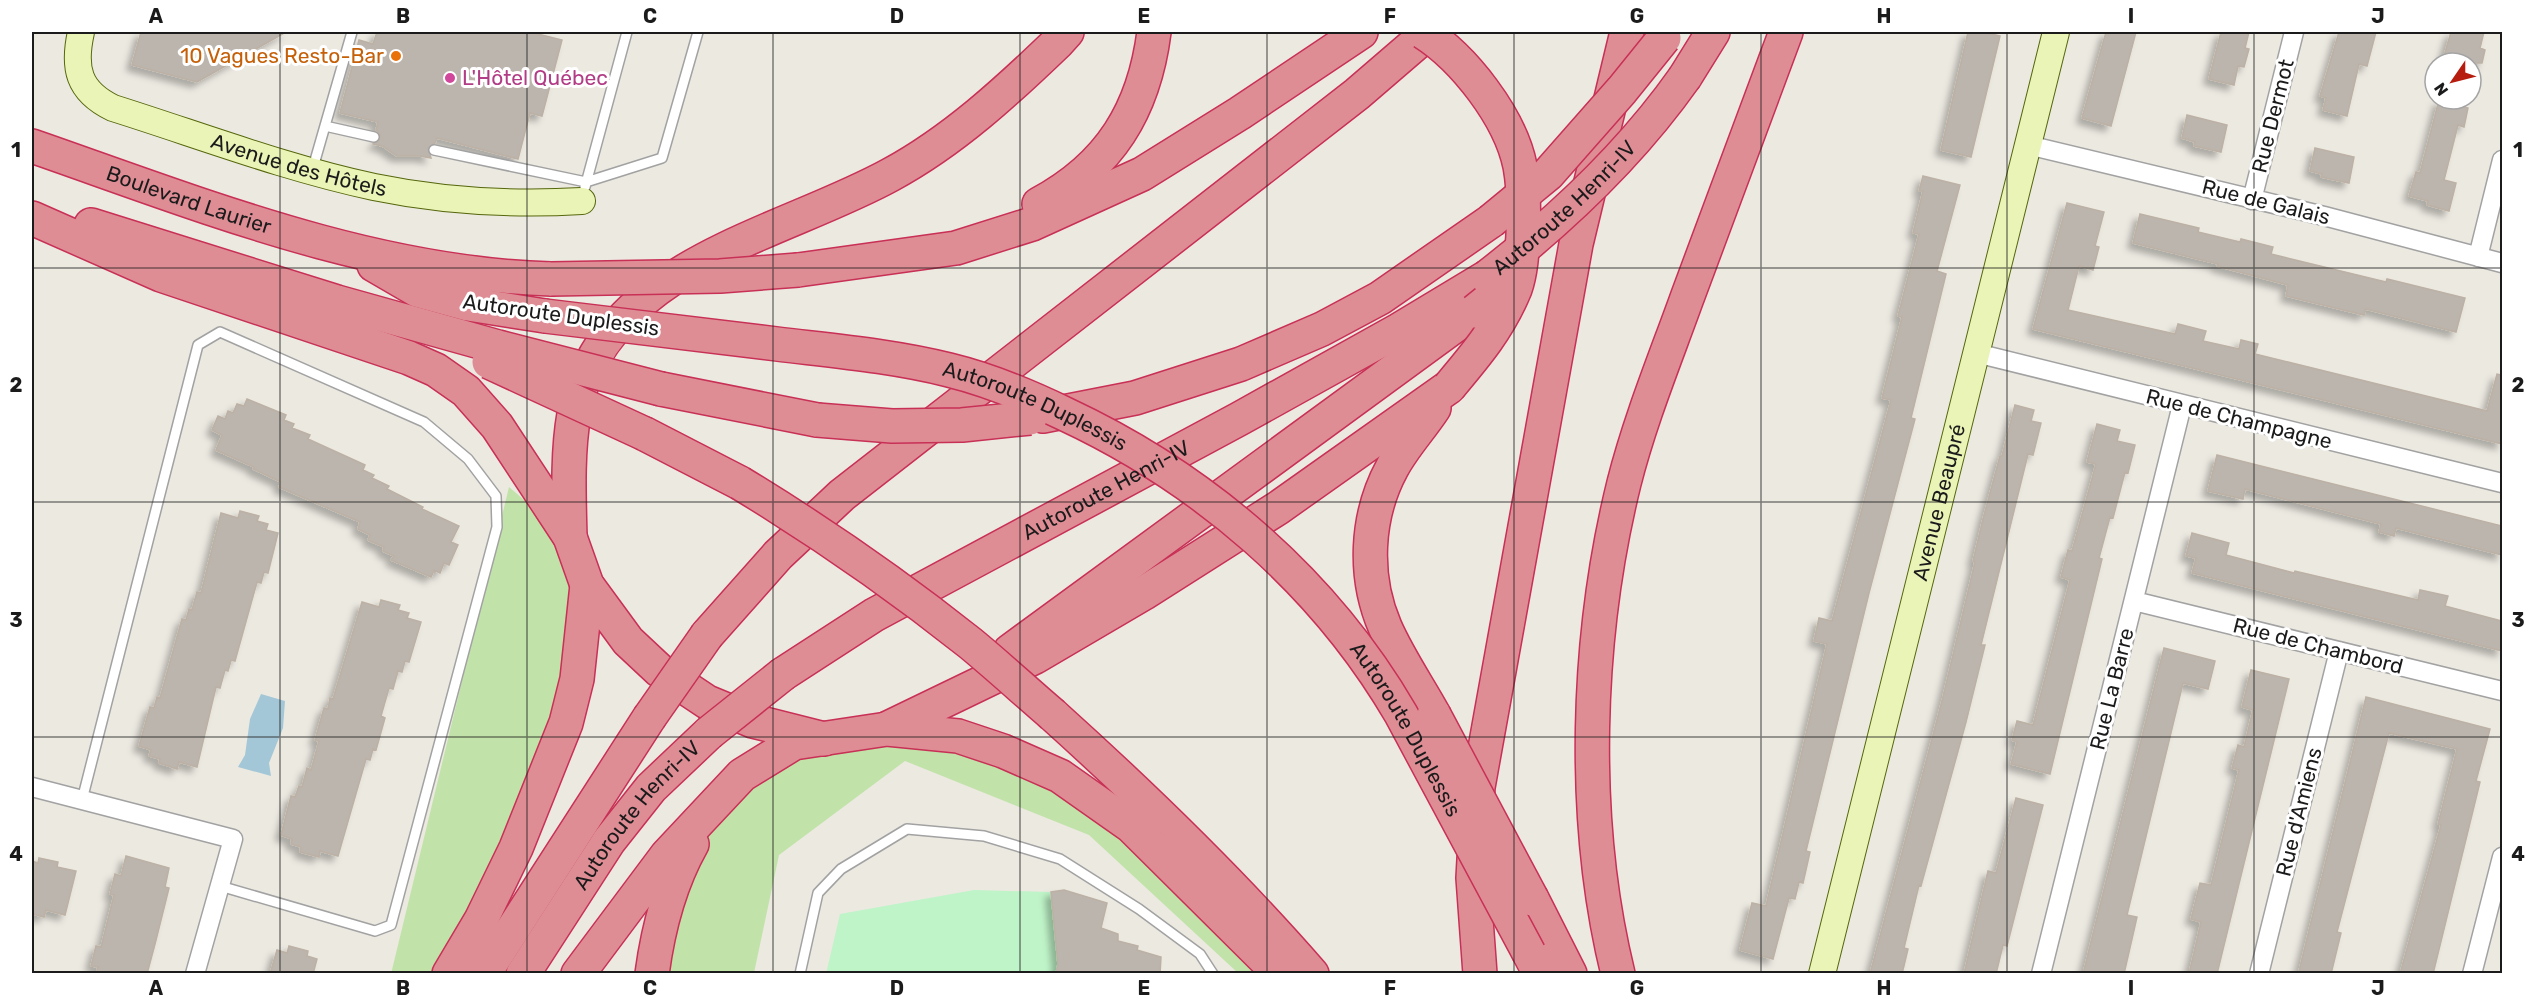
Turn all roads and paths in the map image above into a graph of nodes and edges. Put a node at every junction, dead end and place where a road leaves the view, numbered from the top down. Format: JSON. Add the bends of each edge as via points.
{"nodes":[{"id":1,"x":81,"y":32,"type":"edge"},
{"id":2,"x":352,"y":32,"type":"edge"},
{"id":3,"x":627,"y":32,"type":"edge"},
{"id":4,"x":698,"y":32,"type":"edge"},
{"id":5,"x":1067,"y":32,"type":"edge"},
{"id":6,"x":1154,"y":32,"type":"edge"},
{"id":7,"x":1361,"y":32,"type":"edge"},
{"id":8,"x":1423,"y":32,"type":"edge"},
{"id":9,"x":1429,"y":32,"type":"edge"},
{"id":10,"x":1627,"y":32,"type":"edge"},
{"id":11,"x":1713,"y":32,"type":"edge"},
{"id":12,"x":1786,"y":32,"type":"edge"},
{"id":13,"x":2056,"y":32,"type":"edge"},
{"id":14,"x":2294,"y":32,"type":"edge"},
{"id":15,"x":1666,"y":35,"type":"edge"},
{"id":16,"x":1661,"y":111,"type":"junction"},
{"id":17,"x":325,"y":126,"type":"junction"},
{"id":18,"x":374,"y":137,"type":"dead end"},
{"id":19,"x":2028,"y":145,"type":"junction"},
{"id":20,"x":32,"y":146,"type":"edge"},
{"id":21,"x":434,"y":150,"type":"dead end"},
{"id":22,"x":2502,"y":160,"type":"edge"},
{"id":23,"x":312,"y":171,"type":"junction"},
{"id":24,"x":584,"y":191,"type":"junction"},
{"id":25,"x":2252,"y":200,"type":"junction"},
{"id":26,"x":32,"y":207,"type":"edge"},
{"id":27,"x":32,"y":218,"type":"edge"},
{"id":28,"x":349,"y":250,"type":"junction"},
{"id":29,"x":2478,"y":257,"type":"junction"},
{"id":30,"x":888,"y":259,"type":"junction"},
{"id":31,"x":2502,"y":263,"type":"edge"},
{"id":32,"x":1976,"y":353,"type":"junction"},
{"id":33,"x":494,"y":355,"type":"junction"},
{"id":34,"x":1449,"y":387,"type":"junction"},
{"id":35,"x":2182,"y":405,"type":"junction"},
{"id":36,"x":2502,"y":483,"type":"edge"},
{"id":37,"x":570,"y":537,"type":"junction"},
{"id":38,"x":587,"y":585,"type":"junction"},
{"id":39,"x":2134,"y":601,"type":"junction"},
{"id":40,"x":2339,"y":651,"type":"junction"},
{"id":41,"x":2502,"y":691,"type":"edge"},
{"id":42,"x":950,"y":699,"type":"junction"},
{"id":43,"x":887,"y":729,"type":"junction"},
{"id":44,"x":824,"y":739,"type":"junction"},
{"id":45,"x":32,"y":787,"type":"edge"},
{"id":46,"x":82,"y":800,"type":"junction"},
{"id":47,"x":711,"y":808,"type":"junction"},
{"id":48,"x":2502,"y":857,"type":"edge"},
{"id":49,"x":220,"y":886,"type":"junction"},
{"id":50,"x":1534,"y":963,"type":"edge"},
{"id":51,"x":1278,"y":972,"type":"edge"},
{"id":52,"x":195,"y":974,"type":"edge"},
{"id":53,"x":449,"y":974,"type":"edge"},
{"id":54,"x":484,"y":974,"type":"edge"},
{"id":55,"x":523,"y":974,"type":"edge"},
{"id":56,"x":578,"y":974,"type":"edge"},
{"id":57,"x":652,"y":974,"type":"edge"},
{"id":58,"x":800,"y":974,"type":"edge"},
{"id":59,"x":1214,"y":974,"type":"edge"},
{"id":60,"x":1312,"y":974,"type":"edge"},
{"id":61,"x":1480,"y":974,"type":"edge"},
{"id":62,"x":1570,"y":974,"type":"edge"},
{"id":63,"x":1618,"y":974,"type":"edge"},
{"id":64,"x":1822,"y":974,"type":"edge"},
{"id":65,"x":2041,"y":974,"type":"edge"},
{"id":66,"x":2259,"y":974,"type":"edge"},
{"id":67,"x":2472,"y":974,"type":"edge"}],
"edges":[{"from":1,"to":23,"type":"street","name":"Avenue des Hôtels","via":[[77,51],[83,85],[102,102]]},
{"from":2,"to":17,"type":"lane"},
{"from":3,"to":24,"type":"lane"},
{"from":4,"to":24,"type":"lane","via":[[662,158]]},
{"from":5,"to":37,"type":"highway","via":[[983,111],[891,174],[721,250],[649,295],[614,329],[592,361],[574,414]]},
{"from":6,"to":30,"type":"highway","via":[[1150,65],[1137,104],[1117,138],[1091,168],[1058,194],[1018,215]]},
{"from":7,"to":30,"type":"highway","via":[[1142,174],[1088,200],[1032,224],[956,248]]},
{"from":8,"to":34,"type":"highway","bridge":true,"via":[[1479,83],[1504,125],[1520,165],[1524,214],[1516,286],[1497,327]]},
{"from":9,"to":54,"type":"highway","name":"Autoroute Henri-IV","bridge":true,"via":[[1357,93],[842,495],[778,555],[708,635],[649,718]]},
{"from":10,"to":61,"type":"highway","via":[[1576,244],[1478,787],[1473,879]]},
{"from":11,"to":16,"type":"highway","name":"Autoroute Henri-IV","bridge":true},
{"from":12,"to":63,"type":"highway","via":[[1652,395],[1624,482],[1605,570],[1595,659],[1593,771],[1600,868]]},
{"from":13,"to":19,"type":"street","name":"Avenue Beaupré"},
{"from":14,"to":25,"type":"street","name":"Rue Dermot"},
{"from":15,"to":33,"type":"highway","bridge":true,"via":[[1548,174],[1491,221],[1380,298],[1322,329],[1241,364],[1135,398],[1029,418],[962,425],[892,426],[817,420]]},
{"from":16,"to":42,"type":"highway","bridge":true,"via":[[1644,147],[1618,181],[1557,245],[1475,311],[1025,639]]},
{"from":16,"to":55,"type":"highway","name":"Autoroute Henri-IV","bridge":true,"via":[[1600,179],[1541,235],[1486,277],[1259,408],[874,615],[783,674],[709,733],[651,788],[609,841]]},
{"from":17,"to":18,"type":"lane"},
{"from":17,"to":23,"type":"lane"},
{"from":19,"to":25,"type":"street","name":"Rue de Galais"},
{"from":19,"to":32,"type":"street","name":"Avenue Beaupré"},
{"from":20,"to":28,"type":"highway","name":"Boulevard Laurier"},
{"from":21,"to":24,"type":"lane"},
{"from":22,"to":29,"type":"street"},
{"from":23,"to":24,"type":"street","name":"Avenue des Hôtels","via":[[376,187],[458,200],[522,203]]},
{"from":25,"to":29,"type":"street","name":"Rue de Galais"},
{"from":26,"to":33,"type":"highway","via":[[237,269]]},
{"from":27,"to":37,"type":"highway","via":[[160,275],[436,370],[466,391],[491,417]]},
{"from":28,"to":30,"type":"highway","bridge":true,"via":[[433,268],[503,278],[551,279],[720,276]]},
{"from":28,"to":50,"type":"highway","name":"Autoroute Duplessis","bridge":true,"via":[[417,290],[468,304],[852,353],[950,370],[1034,399],[1156,462],[1222,509],[1288,569],[1347,632],[1401,714]]},
{"from":29,"to":31,"type":"street","name":"Rue de Galais"},
{"from":32,"to":35,"type":"street","name":"Rue de Champagne"},
{"from":32,"to":64,"type":"street","name":"Avenue Beaupré"},
{"from":33,"to":60,"type":"highway","bridge":true,"via":[[740,483],[862,563],[969,643],[1174,827]]},
{"from":34,"to":42,"type":"highway","via":[[1278,508],[1144,593],[1035,657]]},
{"from":34,"to":62,"type":"highway","bridge":true,"via":[[1393,466],[1378,497],[1372,520],[1371,567],[1385,627]]},
{"from":35,"to":36,"type":"street","name":"Rue de Champagne"},
{"from":35,"to":39,"type":"street","name":"Rue La Barre"},
{"from":37,"to":38,"type":"highway"},
{"from":38,"to":44,"type":"highway","via":[[628,641],[659,670],[707,702],[753,721]]},
{"from":38,"to":53,"type":"highway","via":[[577,679],[566,723],[516,848]]},
{"from":39,"to":40,"type":"street","name":"Rue de Chambord"},
{"from":39,"to":65,"type":"street","name":"Rue La Barre"},
{"from":40,"to":41,"type":"street","name":"Rue de Chambord"},
{"from":40,"to":66,"type":"street","name":"Rue d'Amiens"},
{"from":42,"to":43,"type":"highway"},
{"from":43,"to":44,"type":"highway"},
{"from":43,"to":51,"type":"highway","via":[[958,736],[1060,776],[1131,826]]},
{"from":44,"to":47,"type":"highway","via":[[794,743],[774,754],[741,775]]},
{"from":45,"to":46,"type":"street"},
{"from":46,"to":49,"type":"street","via":[[233,839]]},
{"from":46,"to":49,"type":"lane","via":[[198,345],[220,332],[424,422],[468,459],[496,496],[497,527],[391,925],[375,931]]},
{"from":47,"to":56,"type":"highway","via":[[667,855]]},
{"from":47,"to":57,"type":"highway","via":[[674,885]]},
{"from":48,"to":67,"type":"street"},
{"from":49,"to":52,"type":"street"},
{"from":58,"to":59,"type":"lane","via":[[818,893],[841,869],[907,829],[984,836],[1060,859],[1200,954]]}]}
